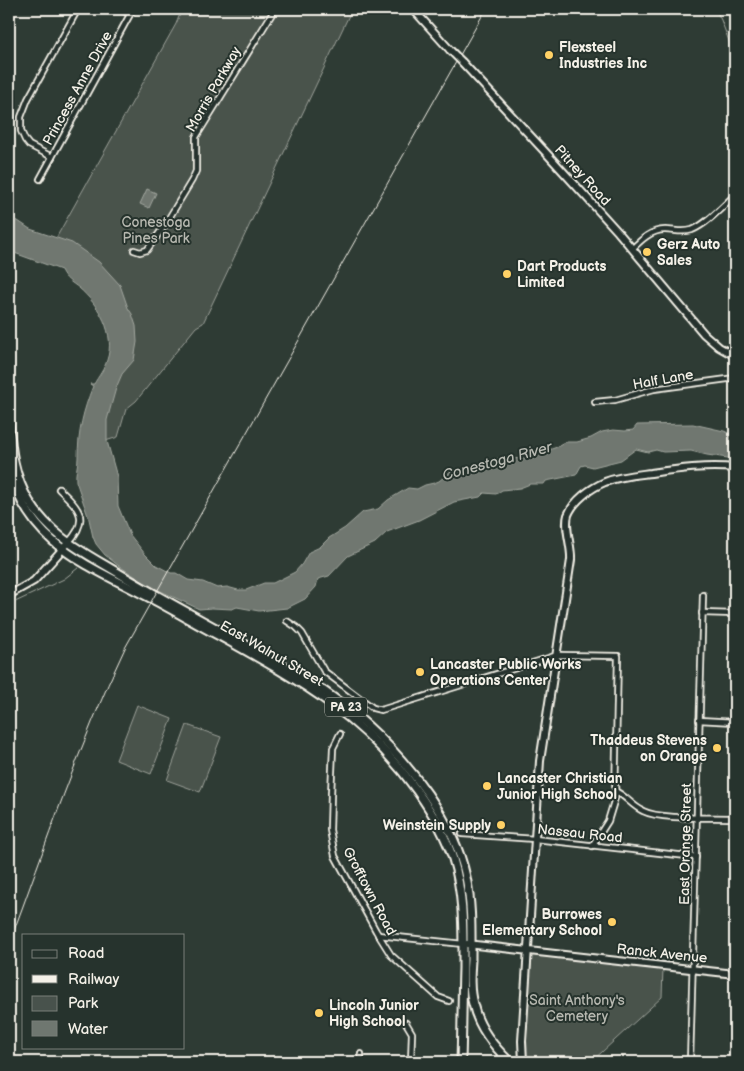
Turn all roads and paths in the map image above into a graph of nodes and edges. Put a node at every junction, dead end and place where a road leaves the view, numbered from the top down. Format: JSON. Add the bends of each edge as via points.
{"nodes":[{"id":1,"x":78,"y":9,"type":"edge"},
{"id":2,"x":120,"y":9,"type":"edge"},
{"id":3,"x":133,"y":9,"type":"edge"},
{"id":4,"x":275,"y":9,"type":"edge"},
{"id":5,"x":413,"y":9,"type":"edge"},
{"id":6,"x":130,"y":14,"type":"junction"},
{"id":7,"x":52,"y":157,"type":"junction"},
{"id":8,"x":40,"y":179,"type":"dead end"},
{"id":9,"x":735,"y":195,"type":"edge"},
{"id":10,"x":632,"y":249,"type":"junction"},
{"id":11,"x":134,"y":250,"type":"dead end"},
{"id":12,"x":735,"y":355,"type":"edge"},
{"id":13,"x":735,"y":378,"type":"edge"},
{"id":14,"x":595,"y":402,"type":"dead end"},
{"id":15,"x":9,"y":421,"type":"edge"},
{"id":16,"x":735,"y":468,"type":"edge"},
{"id":17,"x":9,"y":469,"type":"edge"},
{"id":18,"x":60,"y":489,"type":"dead end"},
{"id":19,"x":68,"y":544,"type":"junction"},
{"id":20,"x":63,"y":550,"type":"junction"},
{"id":21,"x":9,"y":595,"type":"edge"},
{"id":22,"x":703,"y":595,"type":"dead end"},
{"id":23,"x":702,"y":614,"type":"junction"},
{"id":24,"x":735,"y":614,"type":"edge"},
{"id":25,"x":287,"y":621,"type":"dead end"},
{"id":26,"x":556,"y":655,"type":"junction"},
{"id":27,"x":699,"y":720,"type":"junction"},
{"id":28,"x":735,"y":722,"type":"edge"},
{"id":29,"x":340,"y":734,"type":"dead end"},
{"id":30,"x":615,"y":791,"type":"junction"},
{"id":31,"x":697,"y":817,"type":"junction"},
{"id":32,"x":735,"y":818,"type":"edge"},
{"id":33,"x":462,"y":834,"type":"dead end"},
{"id":34,"x":535,"y":839,"type":"junction"},
{"id":35,"x":592,"y":846,"type":"junction"},
{"id":36,"x":696,"y":857,"type":"junction"},
{"id":37,"x":378,"y":935,"type":"junction"},
{"id":38,"x":463,"y":944,"type":"junction"},
{"id":39,"x":471,"y":944,"type":"junction"},
{"id":40,"x":529,"y":950,"type":"junction"},
{"id":41,"x":693,"y":969,"type":"junction"},
{"id":42,"x":735,"y":974,"type":"edge"},
{"id":43,"x":449,"y":1001,"type":"dead end"},
{"id":44,"x":406,"y":1023,"type":"dead end"},
{"id":45,"x":361,"y":1054,"type":"dead end"},
{"id":46,"x":361,"y":1062,"type":"edge"},
{"id":47,"x":411,"y":1062,"type":"edge"},
{"id":48,"x":461,"y":1062,"type":"edge"},
{"id":49,"x":510,"y":1062,"type":"edge"},
{"id":50,"x":523,"y":1062,"type":"edge"},
{"id":51,"x":690,"y":1062,"type":"edge"}],
"edges":[{"from":1,"to":7,"type":"street","via":[[21,116],[25,140]]},
{"from":2,"to":6,"type":"street"},
{"from":3,"to":6,"type":"street","name":"Princess Anne Drive"},
{"from":4,"to":11,"type":"street","name":"Morris Parkway","via":[[196,137],[196,171],[192,180],[148,250]]},
{"from":5,"to":10,"type":"street","name":"Pitney Road","bridge":true},
{"from":6,"to":7,"type":"street","name":"Princess Anne Drive"},
{"from":7,"to":8,"type":"street","name":"Princess Anne Drive"},
{"from":9,"to":10,"type":"street","via":[[702,224],[681,232],[655,232]]},
{"from":10,"to":12,"type":"street","name":"Pitney Road","via":[[704,334]]},
{"from":13,"to":14,"type":"street","name":"Half Lane","via":[[654,389]]},
{"from":15,"to":19,"type":"main road","name":"East Walnut Street","number":"PA 23","via":[[13,462],[22,488],[43,521]]},
{"from":16,"to":26,"type":"street","via":[[696,468],[627,476],[602,484],[580,498],[570,510],[567,520],[571,560]]},
{"from":17,"to":20,"type":"main road","name":"East Walnut Street","number":"PA 23","via":[[28,514]]},
{"from":18,"to":19,"type":"street","via":[[81,518],[79,530]]},
{"from":19,"to":20,"type":"street"},
{"from":19,"to":39,"type":"main road","name":"East Walnut Street","number":"PA 23","via":[[301,675],[340,702],[377,734],[419,783],[455,843],[468,886]]},
{"from":20,"to":21,"type":"street","via":[[34,581]]},
{"from":20,"to":38,"type":"main road","name":"East Walnut Street","number":"PA 23","via":[[298,680],[373,738],[414,787],[445,836],[460,887]]},
{"from":22,"to":23,"type":"street","name":"East Orange Street"},
{"from":23,"to":24,"type":"street"},
{"from":23,"to":27,"type":"street","name":"East Orange Street"},
{"from":25,"to":26,"type":"street","via":[[302,633],[328,675],[381,710]]},
{"from":26,"to":30,"type":"street","via":[[618,656]]},
{"from":26,"to":34,"type":"street","via":[[540,761]]},
{"from":27,"to":28,"type":"street"},
{"from":27,"to":31,"type":"street","name":"East Orange Street"},
{"from":29,"to":37,"type":"street","name":"Grofftown Road","via":[[333,748],[331,839],[338,863]]},
{"from":30,"to":31,"type":"street","via":[[636,808],[652,815]]},
{"from":30,"to":35,"type":"street","via":[[608,821]]},
{"from":31,"to":32,"type":"street"},
{"from":31,"to":36,"type":"street","name":"East Orange Street"},
{"from":33,"to":34,"type":"street","name":"Nassau Road"},
{"from":34,"to":35,"type":"street","name":"Nassau Road"},
{"from":34,"to":40,"type":"street"},
{"from":35,"to":36,"type":"street","name":"Nassau Road"},
{"from":36,"to":41,"type":"street","name":"East Orange Street"},
{"from":37,"to":38,"type":"street","name":"Ranck Avenue"},
{"from":37,"to":43,"type":"street","name":"Grofftown Road","via":[[397,961],[438,997]]},
{"from":38,"to":39,"type":"street","name":"Ranck Avenue"},
{"from":38,"to":48,"type":"main road","name":"East Walnut Street","number":"PA 23"},
{"from":39,"to":40,"type":"street","name":"Ranck Avenue"},
{"from":39,"to":49,"type":"main road","name":"East Walnut Street","number":"PA 23","via":[[473,1006],[487,1036]]},
{"from":40,"to":41,"type":"street","name":"Ranck Avenue"},
{"from":40,"to":50,"type":"street","via":[[521,1045]]},
{"from":41,"to":42,"type":"street","name":"Ranck Avenue"},
{"from":41,"to":51,"type":"street","name":"East Orange Street"},
{"from":44,"to":47,"type":"street","via":[[412,1031]]},
{"from":45,"to":46,"type":"street"}]}
